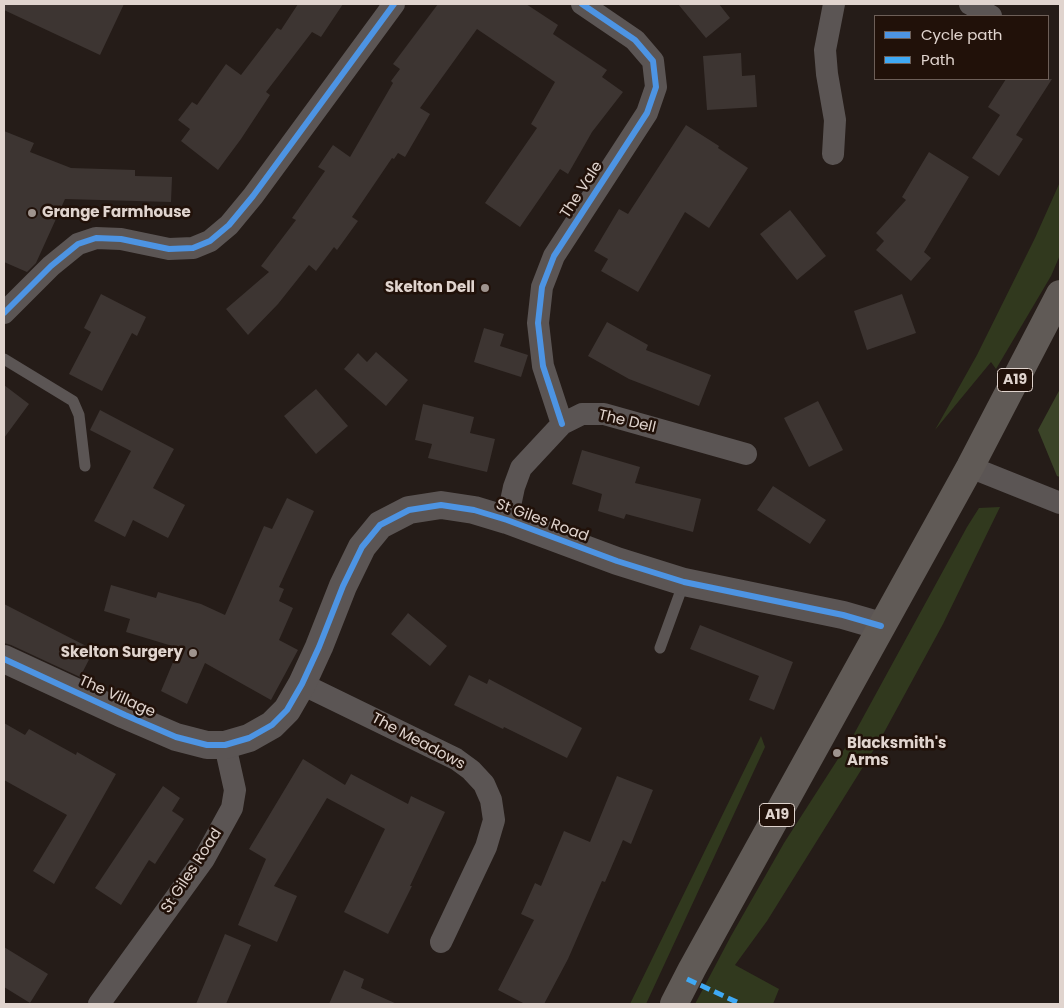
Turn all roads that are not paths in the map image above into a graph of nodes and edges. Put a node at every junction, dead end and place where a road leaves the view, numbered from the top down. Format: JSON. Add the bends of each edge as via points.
{"nodes":[{"id":1,"x":394,"y":4,"type":"edge"},
{"id":2,"x":582,"y":4,"type":"edge"},
{"id":3,"x":834,"y":4,"type":"edge"},
{"id":4,"x":970,"y":4,"type":"edge"},
{"id":5,"x":989,"y":15,"type":"edge"},
{"id":6,"x":833,"y":154,"type":"dead end"},
{"id":7,"x":1060,"y":294,"type":"edge"},
{"id":8,"x":4,"y":313,"type":"edge"},
{"id":9,"x":4,"y":359,"type":"edge"},
{"id":10,"x":562,"y":424,"type":"junction"},
{"id":11,"x":746,"y":454,"type":"dead end"},
{"id":12,"x":86,"y":466,"type":"dead end"},
{"id":13,"x":970,"y":467,"type":"junction"},
{"id":14,"x":1060,"y":503,"type":"edge"},
{"id":15,"x":507,"y":520,"type":"junction"},
{"id":16,"x":684,"y":582,"type":"junction"},
{"id":17,"x":881,"y":626,"type":"junction"},
{"id":18,"x":660,"y":648,"type":"dead end"},
{"id":19,"x":4,"y":659,"type":"edge"},
{"id":20,"x":302,"y":684,"type":"junction"},
{"id":21,"x":225,"y":745,"type":"junction"},
{"id":22,"x":441,"y":942,"type":"dead end"},
{"id":23,"x":99,"y":1004,"type":"edge"},
{"id":24,"x":674,"y":1004,"type":"edge"}],
"edges":[{"from":1,"to":8,"type":"street","via":[[229,226],[193,248],[169,249],[121,239],[96,238],[78,244]]},
{"from":2,"to":10,"type":"street","name":"The Vale","via":[[635,40],[653,61],[656,87],[647,113],[554,256],[542,287],[538,323],[543,366]]},
{"from":3,"to":6,"type":"street","via":[[825,50],[835,120]]},
{"from":4,"to":5,"type":"street"},
{"from":7,"to":13,"type":"highway","number":"A19"},
{"from":9,"to":12,"type":"lane","via":[[73,401],[79,415]]},
{"from":10,"to":11,"type":"street","name":"The Dell","via":[[582,414],[604,414]]},
{"from":10,"to":15,"type":"street","name":"The Dell","via":[[521,468]]},
{"from":13,"to":14,"type":"street"},
{"from":13,"to":17,"type":"highway","number":"A19"},
{"from":15,"to":16,"type":"street","name":"St Giles Road"},
{"from":15,"to":20,"type":"street","name":"St Giles Road","via":[[441,505],[409,510],[380,525],[362,547]]},
{"from":16,"to":17,"type":"street","name":"St Giles Road"},
{"from":16,"to":18,"type":"lane"},
{"from":17,"to":24,"type":"highway","number":"A19"},
{"from":19,"to":21,"type":"street","name":"The Village","via":[[176,737],[207,745]]},
{"from":20,"to":21,"type":"street","name":"St Giles Road","via":[[272,725],[249,738]]},
{"from":20,"to":22,"type":"street","name":"The Meadows","via":[[456,759],[484,784],[494,820],[486,847]]},
{"from":21,"to":23,"type":"street","name":"St Giles Road","via":[[235,790],[232,808],[204,859]]}]}
